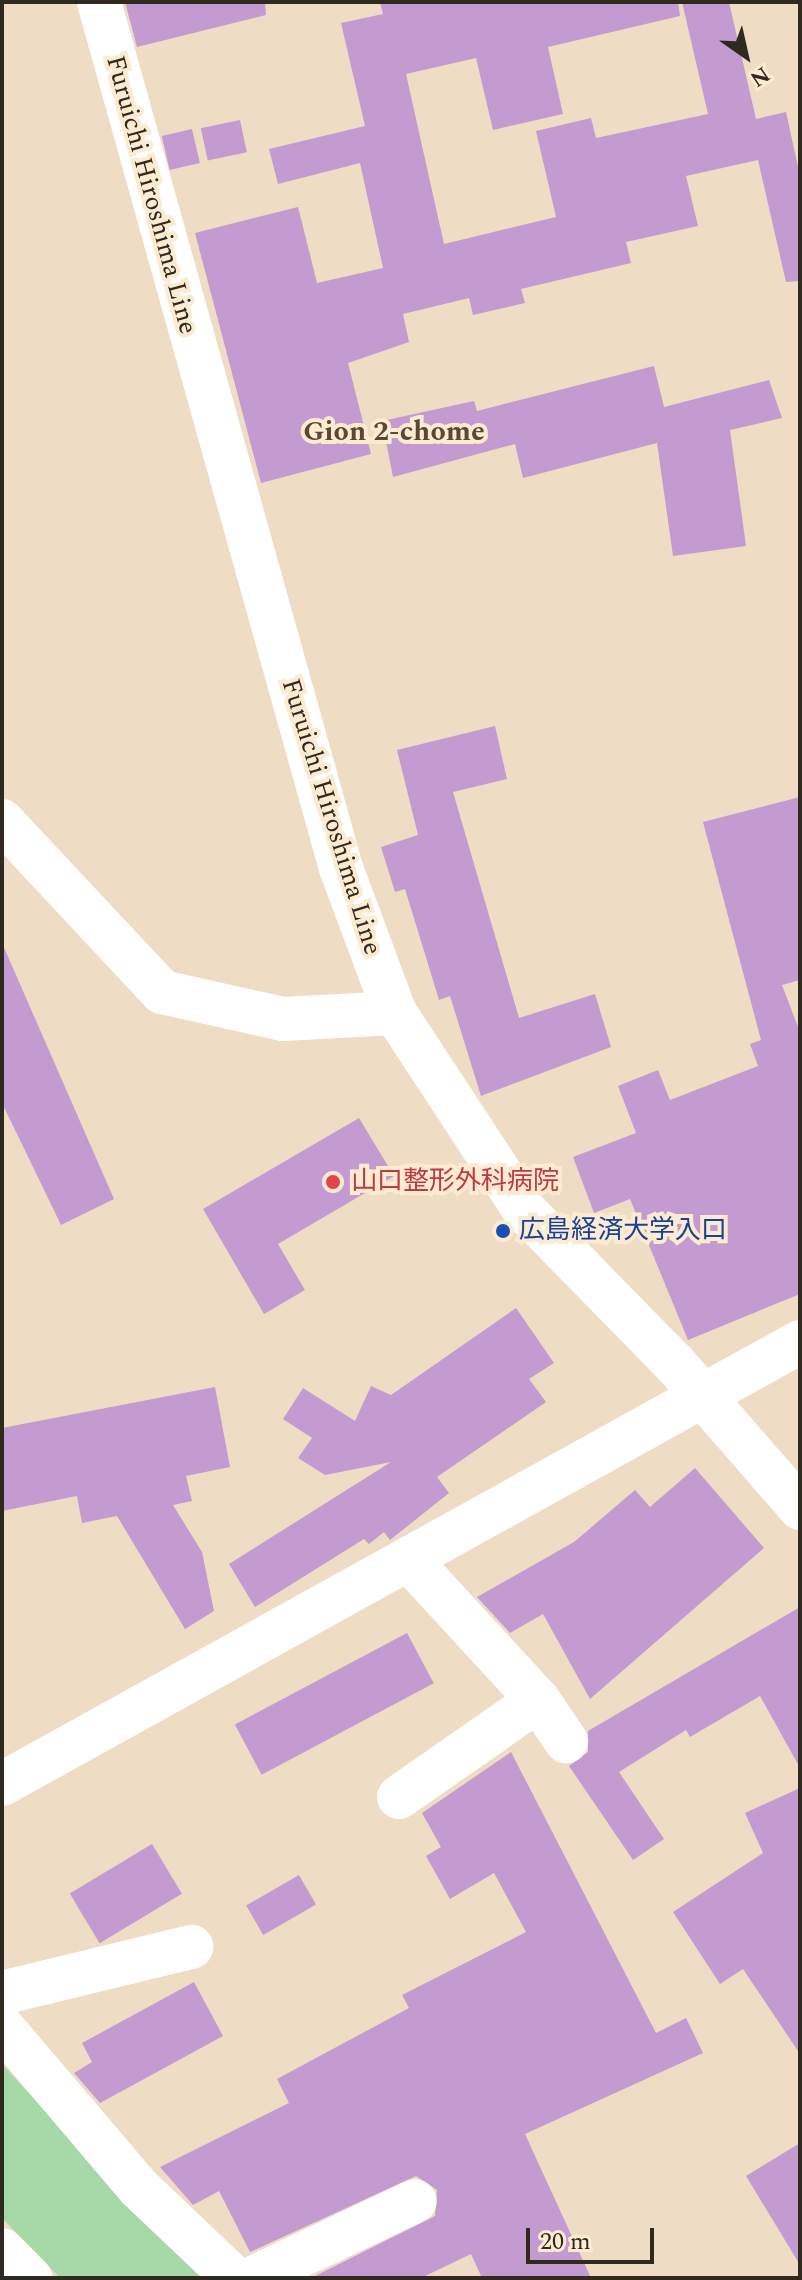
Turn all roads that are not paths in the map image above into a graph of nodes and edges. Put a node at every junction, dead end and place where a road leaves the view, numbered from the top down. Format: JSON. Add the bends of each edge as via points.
{"nodes":[{"id":1,"x":99,"y":2,"type":"edge"},
{"id":2,"x":2,"y":821,"type":"edge"},
{"id":3,"x":395,"y":1013,"type":"junction"},
{"id":4,"x":800,"y":1342,"type":"edge"},
{"id":5,"x":706,"y":1399,"type":"junction"},
{"id":6,"x":800,"y":1508,"type":"edge"},
{"id":7,"x":410,"y":1561,"type":"junction"},
{"id":8,"x":538,"y":1700,"type":"junction"},
{"id":9,"x":566,"y":1741,"type":"dead end"},
{"id":10,"x":2,"y":1784,"type":"edge"},
{"id":11,"x":399,"y":1797,"type":"dead end"},
{"id":12,"x":191,"y":1947,"type":"dead end"},
{"id":13,"x":2,"y":1993,"type":"edge"},
{"id":14,"x":2,"y":2027,"type":"edge"},
{"id":15,"x":415,"y":2201,"type":"dead end"},
{"id":16,"x":2,"y":2250,"type":"edge"},
{"id":17,"x":30,"y":2278,"type":"edge"},
{"id":18,"x":234,"y":2278,"type":"edge"},
{"id":19,"x":253,"y":2278,"type":"edge"}],
"edges":[{"from":1,"to":3,"type":"street","name":"Furuichi Hiroshima Line","via":[[341,868]]},
{"from":2,"to":3,"type":"street","via":[[162,992],[283,1019]]},
{"from":3,"to":5,"type":"street","name":"Furuichi Hiroshima Line","via":[[525,1211]]},
{"from":4,"to":5,"type":"street"},
{"from":5,"to":6,"type":"street","name":"Furuichi Hiroshima Line"},
{"from":5,"to":7,"type":"street"},
{"from":7,"to":8,"type":"street"},
{"from":7,"to":10,"type":"street"},
{"from":8,"to":9,"type":"street"},
{"from":8,"to":11,"type":"street"},
{"from":12,"to":13,"type":"street"},
{"from":14,"to":18,"type":"street","via":[[139,2188]]},
{"from":15,"to":19,"type":"street"},
{"from":16,"to":17,"type":"street"}]}
